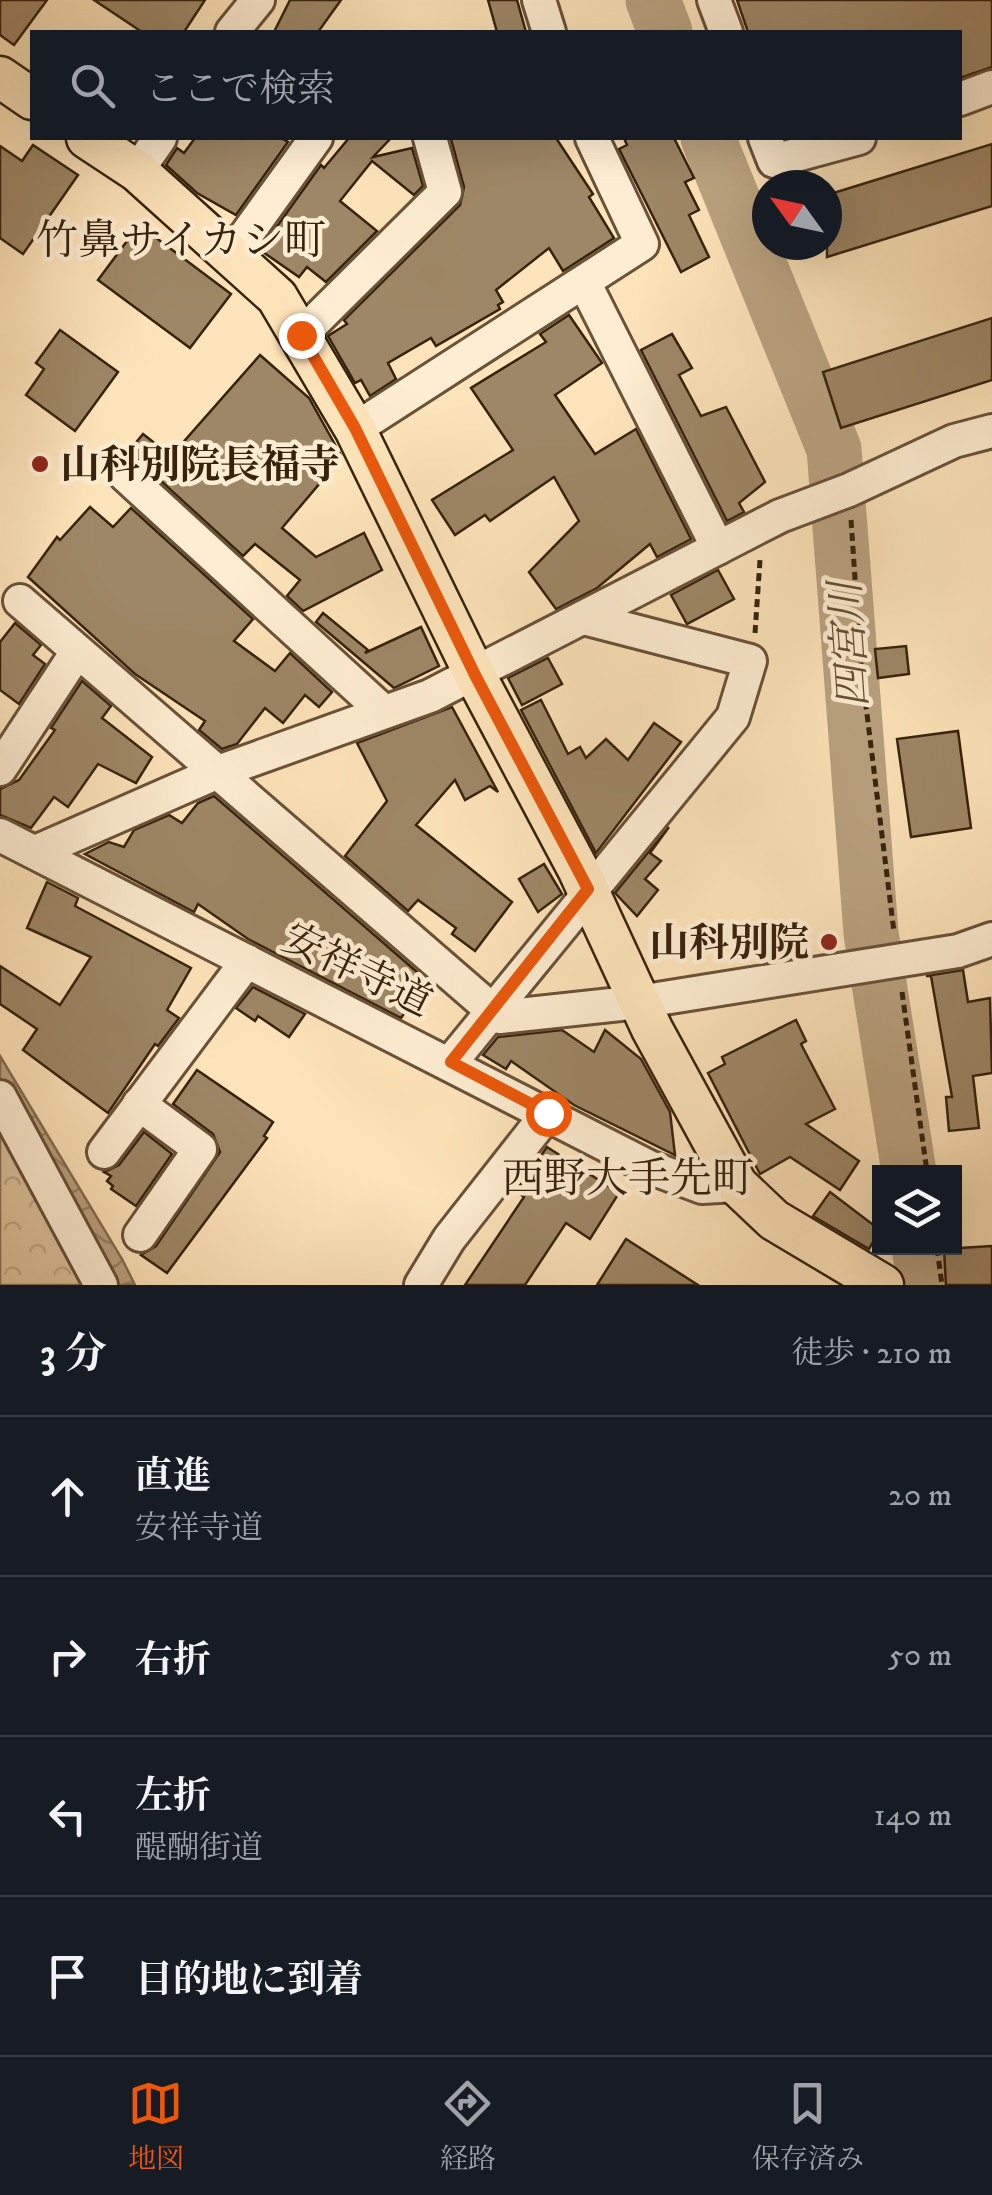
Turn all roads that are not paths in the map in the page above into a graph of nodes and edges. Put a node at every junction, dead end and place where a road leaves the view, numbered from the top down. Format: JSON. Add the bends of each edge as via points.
{"nodes":[{"id":1,"x":258,"y":0,"type":"edge"},
{"id":2,"x":538,"y":0,"type":"edge"},
{"id":3,"x":714,"y":0,"type":"edge"},
{"id":4,"x":234,"y":30,"type":"edge"},
{"id":5,"x":549,"y":30,"type":"edge"},
{"id":6,"x":725,"y":30,"type":"edge"},
{"id":7,"x":0,"y":77,"type":"edge"},
{"id":8,"x":992,"y":86,"type":"edge"},
{"id":9,"x":30,"y":98,"type":"edge"},
{"id":10,"x":962,"y":98,"type":"edge"},
{"id":11,"x":90,"y":140,"type":"edge"},
{"id":12,"x":159,"y":140,"type":"edge"},
{"id":13,"x":315,"y":140,"type":"edge"},
{"id":14,"x":431,"y":140,"type":"edge"},
{"id":15,"x":593,"y":140,"type":"edge"},
{"id":16,"x":766,"y":140,"type":"edge"},
{"id":17,"x":852,"y":140,"type":"edge"},
{"id":18,"x":137,"y":172,"type":"junction"},
{"id":19,"x":233,"y":253,"type":"junction"},
{"id":20,"x":584,"y":282,"type":"junction"},
{"id":21,"x":301,"y":335,"type":"junction"},
{"id":22,"x":355,"y":428,"type":"junction"},
{"id":23,"x":992,"y":431,"type":"edge"},
{"id":24,"x":126,"y":475,"type":"dead end"},
{"id":25,"x":718,"y":548,"type":"junction"},
{"id":26,"x":20,"y":602,"type":"dead end"},
{"id":27,"x":584,"y":618,"type":"junction"},
{"id":28,"x":77,"y":652,"type":"junction"},
{"id":29,"x":475,"y":675,"type":"junction"},
{"id":30,"x":384,"y":712,"type":"junction"},
{"id":31,"x":0,"y":770,"type":"edge"},
{"id":32,"x":218,"y":772,"type":"junction"},
{"id":33,"x":0,"y":834,"type":"edge"},
{"id":34,"x":38,"y":851,"type":"junction"},
{"id":35,"x":588,"y":889,"type":"junction"},
{"id":36,"x":992,"y":939,"type":"edge"},
{"id":37,"x":247,"y":962,"type":"junction"},
{"id":38,"x":639,"y":1002,"type":"junction"},
{"id":39,"x":491,"y":1013,"type":"junction"},
{"id":40,"x":451,"y":1062,"type":"junction"},
{"id":41,"x":0,"y":1098,"type":"edge"},
{"id":42,"x":140,"y":1104,"type":"junction"},
{"id":43,"x":548,"y":1113,"type":"junction"},
{"id":44,"x":104,"y":1152,"type":"dead end"},
{"id":45,"x":737,"y":1185,"type":"junction"},
{"id":46,"x":140,"y":1235,"type":"dead end"},
{"id":47,"x":101,"y":1285,"type":"edge"},
{"id":48,"x":421,"y":1285,"type":"edge"},
{"id":49,"x":883,"y":1285,"type":"edge"}],
"edges":[{"from":1,"to":4,"type":"street"},
{"from":2,"to":5,"type":"street"},
{"from":3,"to":6,"type":"street"},
{"from":7,"to":9,"type":"main road"},
{"from":8,"to":10,"type":"street"},
{"from":11,"to":18,"type":"main road"},
{"from":12,"to":18,"type":"street"},
{"from":13,"to":19,"type":"street"},
{"from":14,"to":21,"type":"street","via":[[445,192]]},
{"from":15,"to":20,"type":"street","via":[[642,244]]},
{"from":16,"to":17,"type":"street","via":[[774,162]]},
{"from":18,"to":19,"type":"main road"},
{"from":19,"to":21,"type":"main road","via":[[277,296]]},
{"from":20,"to":22,"type":"street"},
{"from":20,"to":25,"type":"street"},
{"from":21,"to":22,"type":"main road"},
{"from":22,"to":29,"type":"main road"},
{"from":23,"to":25,"type":"street","via":[[954,441]]},
{"from":24,"to":30,"type":"street"},
{"from":25,"to":27,"type":"street"},
{"from":26,"to":28,"type":"street"},
{"from":27,"to":29,"type":"street"},
{"from":27,"to":35,"type":"street","via":[[750,661],[733,716]]},
{"from":28,"to":31,"type":"street"},
{"from":28,"to":32,"type":"street"},
{"from":29,"to":30,"type":"street"},
{"from":29,"to":35,"type":"main road"},
{"from":30,"to":32,"type":"street"},
{"from":32,"to":34,"type":"street"},
{"from":32,"to":39,"type":"street"},
{"from":33,"to":34,"type":"street","name":"安祥寺道"},
{"from":34,"to":37,"type":"street","name":"安祥寺道"},
{"from":35,"to":38,"type":"main road"},
{"from":35,"to":39,"type":"street"},
{"from":36,"to":38,"type":"street","via":[[958,951]]},
{"from":37,"to":40,"type":"street","name":"安祥寺道"},
{"from":37,"to":42,"type":"street"},
{"from":38,"to":39,"type":"street","via":[[500,1018]]},
{"from":38,"to":45,"type":"main road"},
{"from":39,"to":40,"type":"street"},
{"from":40,"to":43,"type":"street","name":"安祥寺道"},
{"from":41,"to":47,"type":"street"},
{"from":42,"to":44,"type":"street"},
{"from":42,"to":46,"type":"street","via":[[200,1149]]},
{"from":43,"to":45,"type":"street","name":"安祥寺道","via":[[649,1167],[702,1187]]},
{"from":43,"to":48,"type":"street"},
{"from":45,"to":49,"type":"main road","via":[[774,1220]]}]}
